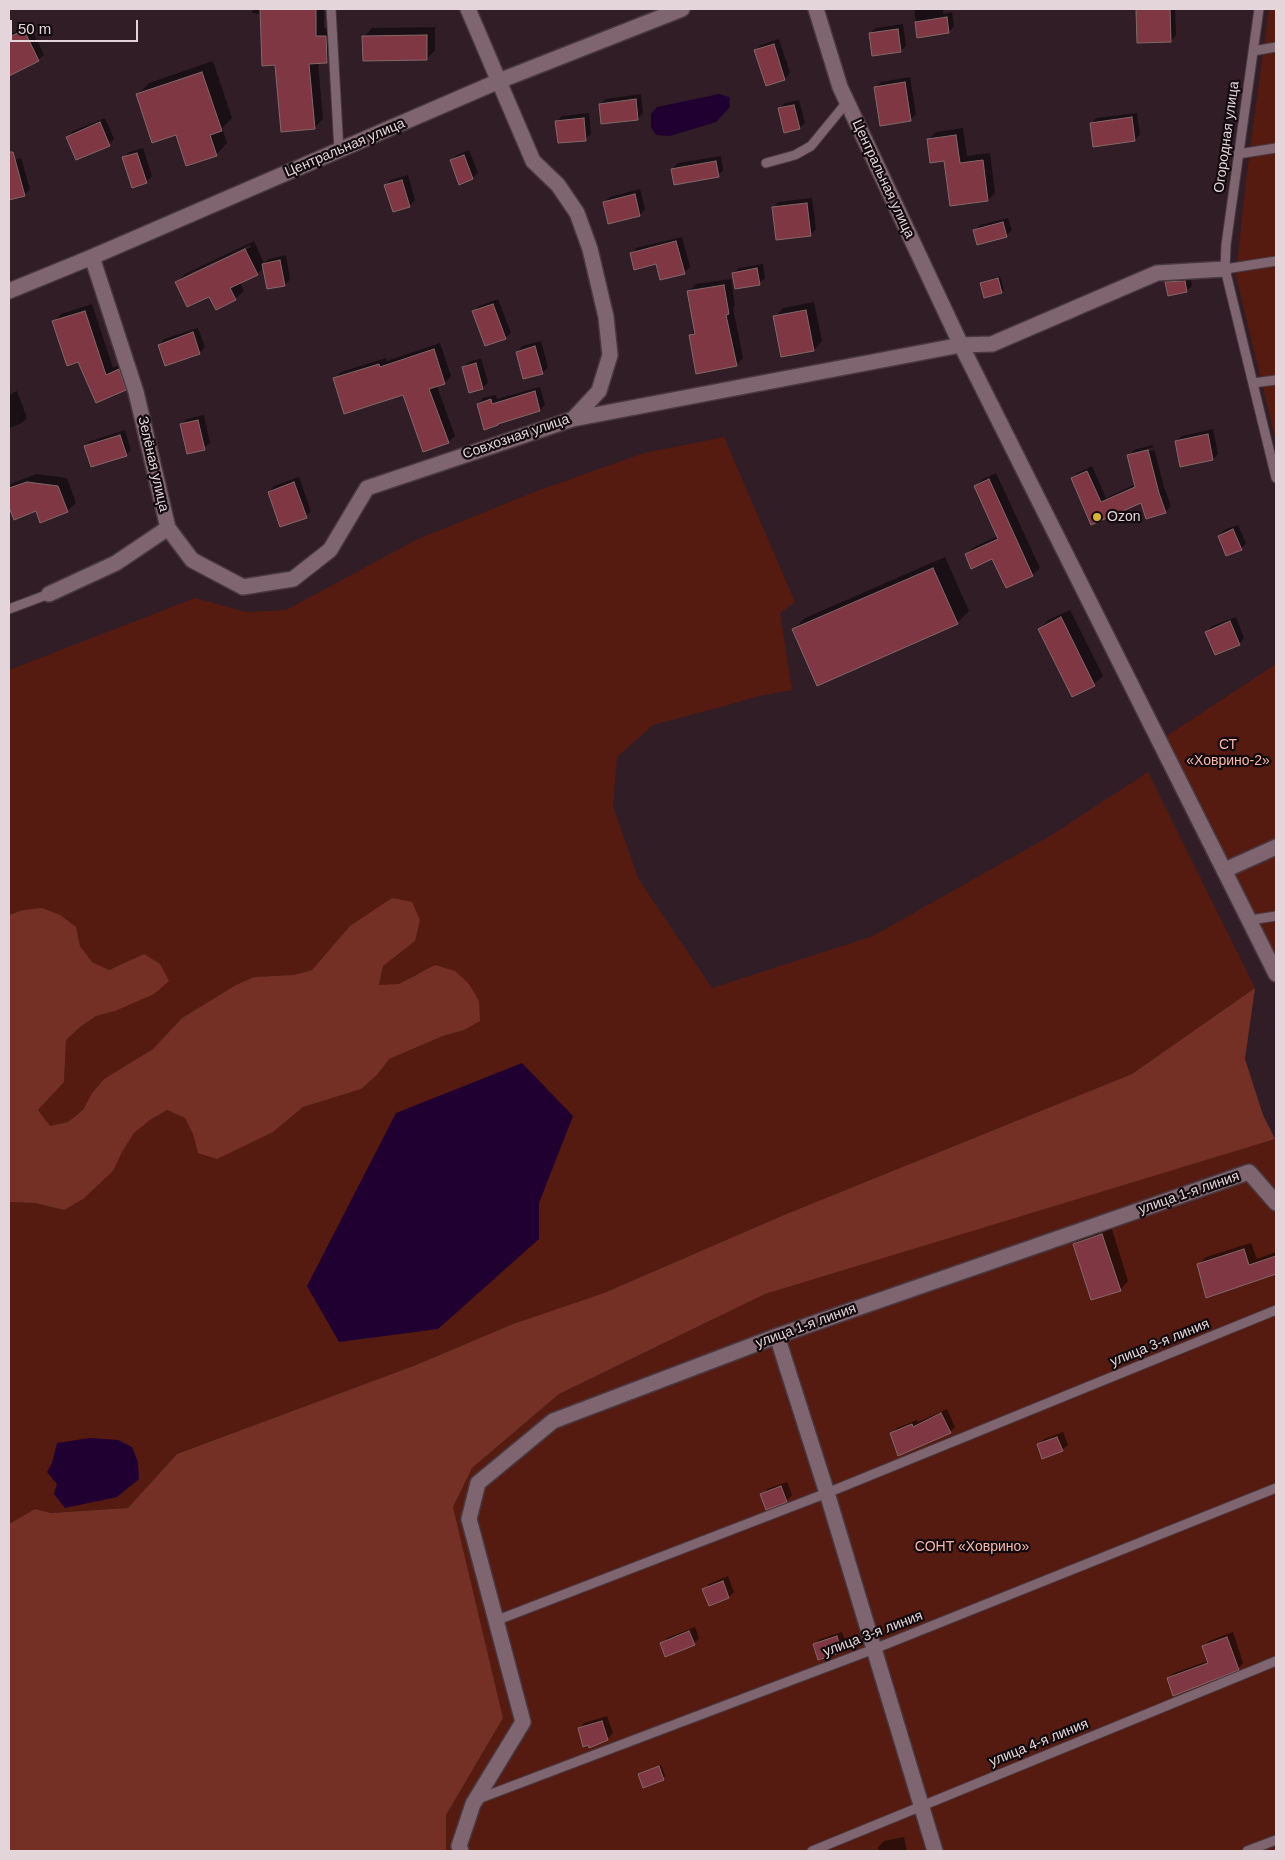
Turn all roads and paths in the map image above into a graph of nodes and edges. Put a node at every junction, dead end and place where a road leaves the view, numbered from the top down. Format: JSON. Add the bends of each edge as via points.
{"nodes":[{"id":1,"x":331,"y":9,"type":"edge"},
{"id":2,"x":468,"y":9,"type":"edge"},
{"id":3,"x":682,"y":9,"type":"edge"},
{"id":4,"x":816,"y":9,"type":"edge"},
{"id":5,"x":1259,"y":9,"type":"edge"},
{"id":6,"x":1276,"y":47,"type":"edge"},
{"id":7,"x":1253,"y":51,"type":"junction"},
{"id":8,"x":499,"y":81,"type":"junction"},
{"id":9,"x":847,"y":102,"type":"junction"},
{"id":10,"x":1276,"y":148,"type":"edge"},
{"id":11,"x":339,"y":151,"type":"junction"},
{"id":12,"x":1238,"y":154,"type":"junction"},
{"id":13,"x":766,"y":163,"type":"dead end"},
{"id":14,"x":92,"y":257,"type":"junction"},
{"id":15,"x":1276,"y":260,"type":"edge"},
{"id":16,"x":1225,"y":269,"type":"junction"},
{"id":17,"x":9,"y":291,"type":"edge"},
{"id":18,"x":961,"y":345,"type":"junction"},
{"id":19,"x":1276,"y":380,"type":"edge"},
{"id":20,"x":1253,"y":383,"type":"junction"},
{"id":21,"x":572,"y":419,"type":"junction"},
{"id":22,"x":1276,"y":478,"type":"edge"},
{"id":23,"x":168,"y":528,"type":"junction"},
{"id":24,"x":49,"y":594,"type":"joint"},
{"id":25,"x":9,"y":609,"type":"edge"},
{"id":26,"x":1276,"y":847,"type":"edge"},
{"id":27,"x":1225,"y":870,"type":"junction"},
{"id":28,"x":1276,"y":916,"type":"edge"},
{"id":29,"x":1250,"y":920,"type":"junction"},
{"id":30,"x":1276,"y":974,"type":"edge"},
{"id":31,"x":1276,"y":1203,"type":"edge"},
{"id":32,"x":1276,"y":1310,"type":"edge"},
{"id":33,"x":777,"y":1336,"type":"junction"},
{"id":34,"x":1276,"y":1488,"type":"edge"},
{"id":35,"x":827,"y":1493,"type":"junction"},
{"id":36,"x":495,"y":1621,"type":"junction"},
{"id":37,"x":874,"y":1649,"type":"junction"},
{"id":38,"x":1276,"y":1661,"type":"edge"},
{"id":39,"x":477,"y":1799,"type":"junction"},
{"id":40,"x":921,"y":1807,"type":"junction"},
{"id":41,"x":1276,"y":1840,"type":"edge"},
{"id":42,"x":461,"y":1851,"type":"edge"},
{"id":43,"x":812,"y":1851,"type":"edge"},
{"id":44,"x":934,"y":1851,"type":"edge"},
{"id":45,"x":1247,"y":1851,"type":"edge"}],
"edges":[{"from":1,"to":11,"type":"lane"},
{"from":2,"to":8,"type":"street","name":"Совхозная улица"},
{"from":3,"to":8,"type":"street","name":"Центральная улица"},
{"from":4,"to":9,"type":"street","name":"Центральная улица"},
{"from":5,"to":7,"type":"lane","name":"Огородная улица"},
{"from":6,"to":7,"type":"lane"},
{"from":7,"to":12,"type":"lane","name":"Огородная улица"},
{"from":8,"to":11,"type":"street","name":"Центральная улица"},
{"from":8,"to":21,"type":"street","name":"Совхозная улица","via":[[533,161],[558,185],[578,213],[606,317],[610,355],[598,391]]},
{"from":9,"to":13,"type":"lane","via":[[811,146],[795,155]]},
{"from":9,"to":18,"type":"street","name":"Центральная улица"},
{"from":10,"to":12,"type":"lane"},
{"from":11,"to":14,"type":"street","name":"Центральная улица"},
{"from":12,"to":16,"type":"lane","name":"Огородная улица"},
{"from":14,"to":17,"type":"street","name":"Центральная улица"},
{"from":14,"to":23,"type":"street","name":"Зелёная улица","via":[[136,392]]},
{"from":15,"to":16,"type":"lane"},
{"from":16,"to":18,"type":"street","via":[[1157,274],[992,344]]},
{"from":16,"to":20,"type":"lane"},
{"from":18,"to":21,"type":"street"},
{"from":18,"to":27,"type":"street","name":"Центральная улица"},
{"from":19,"to":20,"type":"lane"},
{"from":20,"to":22,"type":"lane"},
{"from":21,"to":23,"type":"street","name":"Совхозная улица","via":[[367,488],[330,550],[292,579],[244,587],[192,560]]},
{"from":23,"to":24,"type":"street","name":"Зелёная улица","via":[[116,563]]},
{"from":24,"to":25,"type":"lane","name":"Зелёная улица"},
{"from":26,"to":27,"type":"street"},
{"from":27,"to":29,"type":"street","name":"Центральная улица"},
{"from":28,"to":29,"type":"lane"},
{"from":29,"to":30,"type":"street","name":"Центральная улица"},
{"from":31,"to":33,"type":"street","name":"улица 1-я линия","via":[[1249,1172]]},
{"from":32,"to":35,"type":"lane","name":"улица 3-я линия"},
{"from":33,"to":35,"type":"street"},
{"from":33,"to":36,"type":"street","name":"улица 1-я линия","via":[[553,1421],[478,1483],[469,1519]]},
{"from":34,"to":37,"type":"lane","name":"улица 3-я линия"},
{"from":35,"to":36,"type":"lane","name":"улица 3-я линия"},
{"from":35,"to":37,"type":"street"},
{"from":36,"to":39,"type":"street","name":"улица 1-я линия","via":[[523,1722]]},
{"from":37,"to":39,"type":"lane","name":"улица 3-я линия"},
{"from":37,"to":40,"type":"street"},
{"from":38,"to":40,"type":"lane","name":"улица 4-я линия"},
{"from":39,"to":42,"type":"street","name":"улица 1-я линия","via":[[459,1846]]},
{"from":40,"to":43,"type":"lane","name":"улица 4-я линия"},
{"from":40,"to":44,"type":"street"},
{"from":41,"to":45,"type":"lane"}]}
